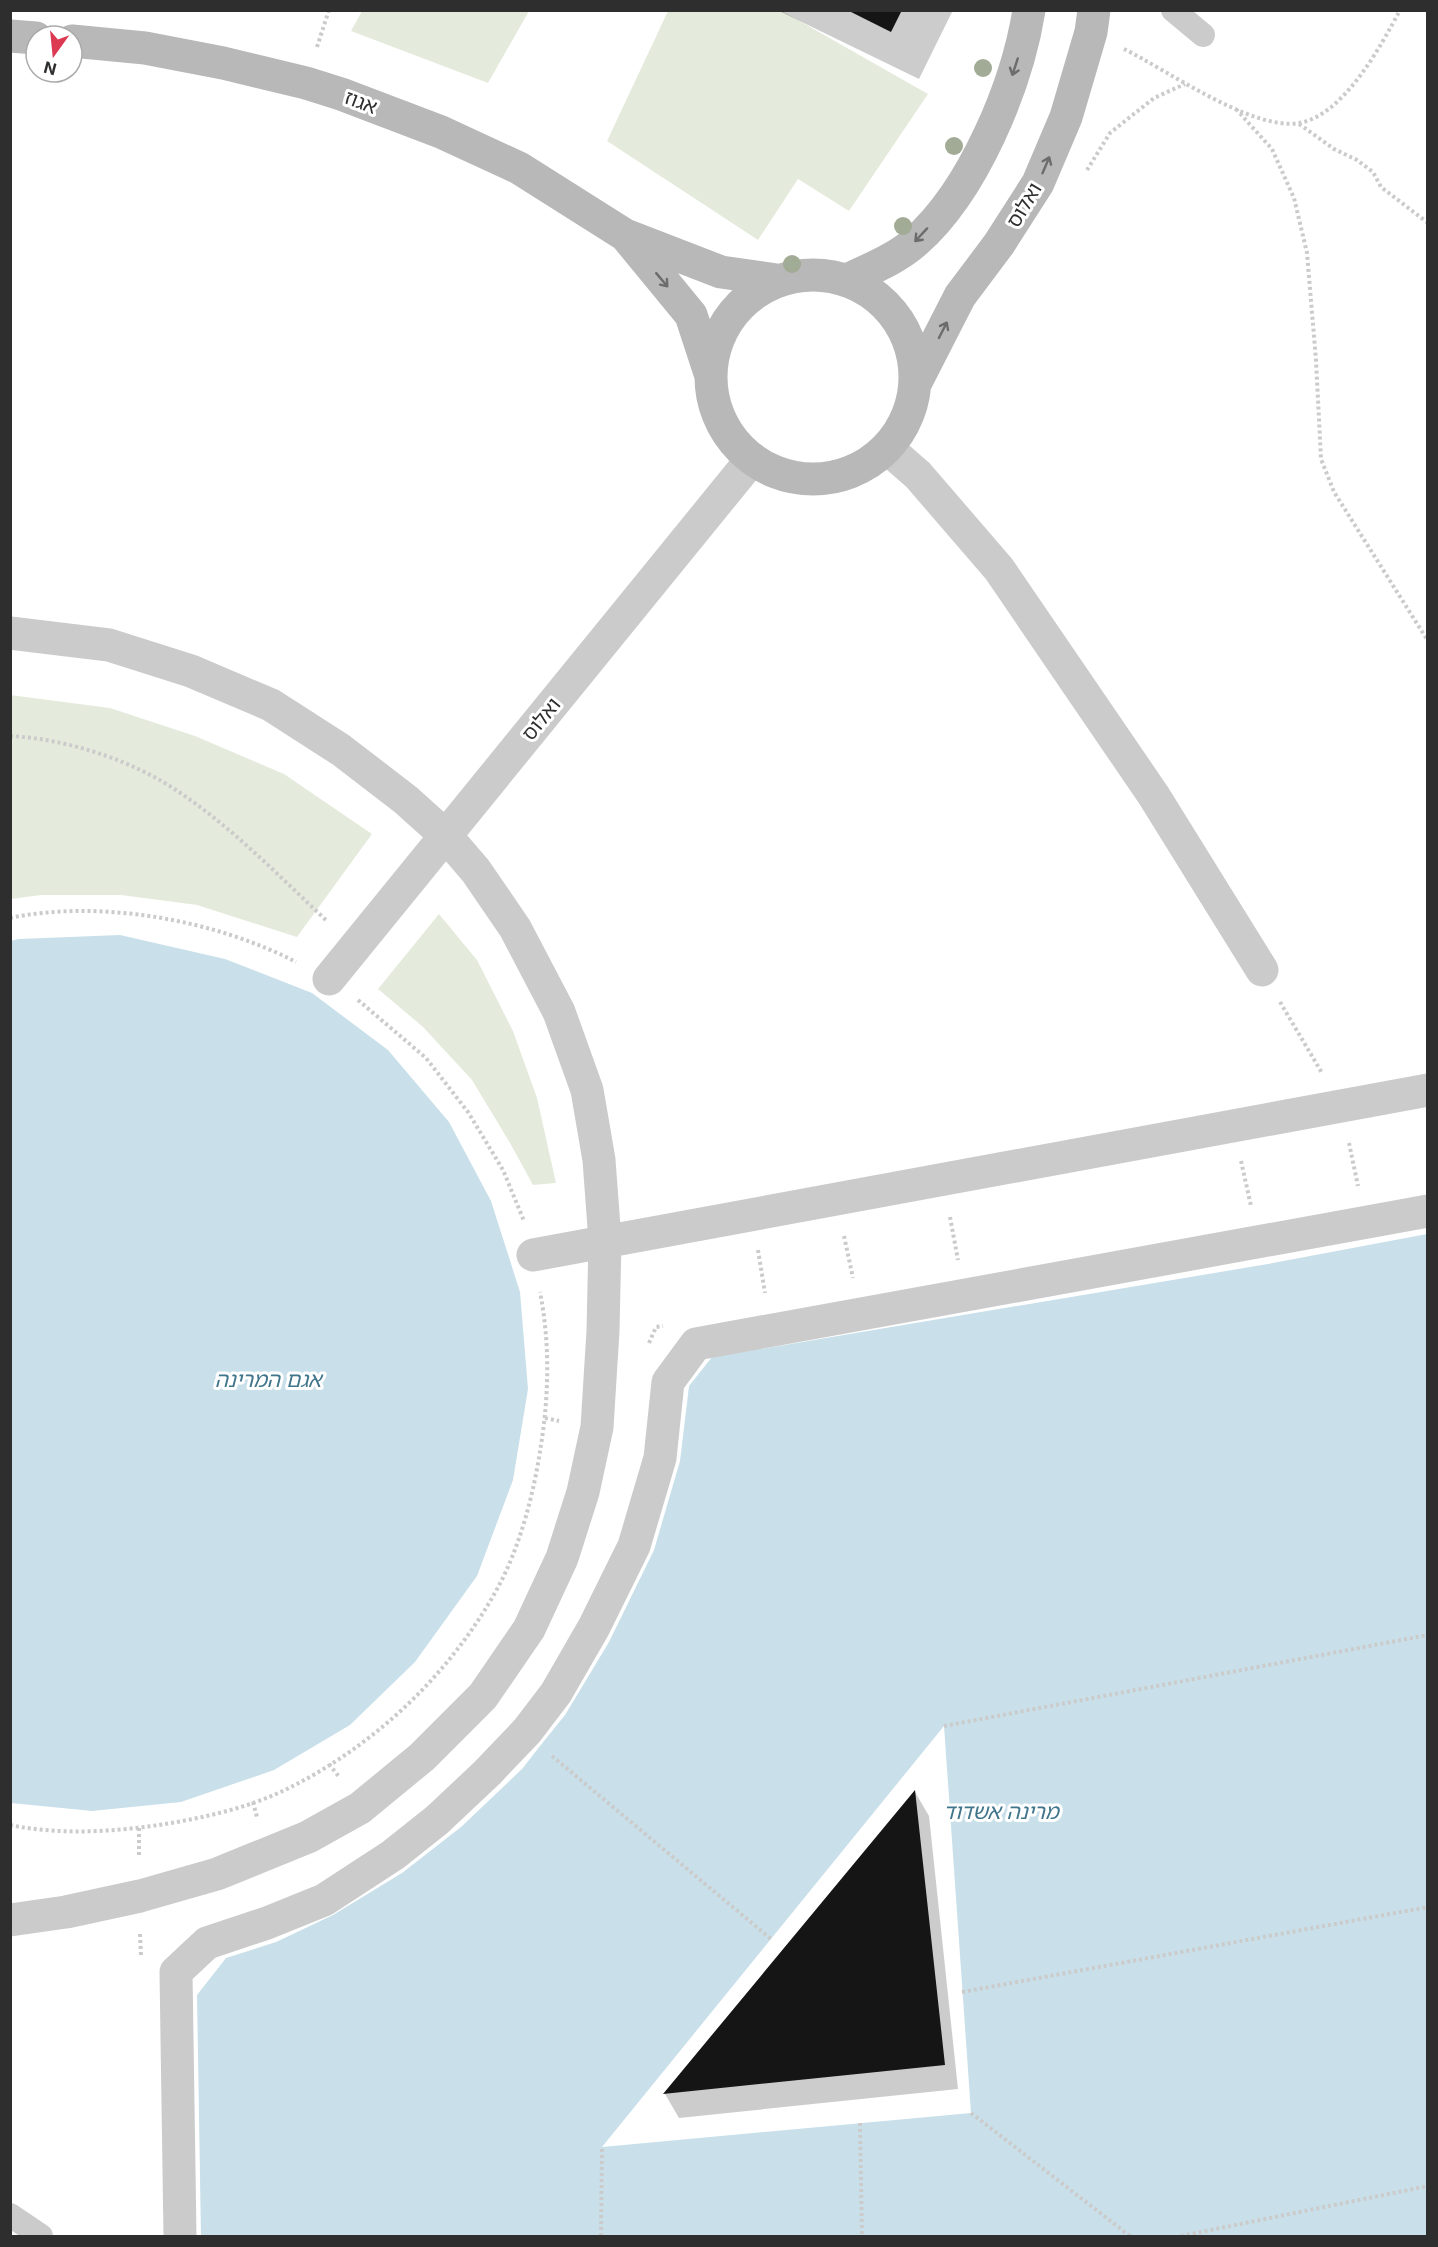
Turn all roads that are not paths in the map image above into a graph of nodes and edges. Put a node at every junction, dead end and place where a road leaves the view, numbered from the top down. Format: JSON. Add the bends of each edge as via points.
{"nodes":[{"id":1,"x":1029,"y":10,"type":"edge"},
{"id":2,"x":1173,"y":10,"type":"edge"},
{"id":3,"x":1092,"y":21,"type":"edge"},
{"id":4,"x":1203,"y":35,"type":"dead end"},
{"id":5,"x":84,"y":42,"type":"edge"},
{"id":6,"x":625,"y":235,"type":"junction"},
{"id":7,"x":777,"y":280,"type":"junction"},
{"id":8,"x":847,"y":280,"type":"junction"},
{"id":9,"x":710,"y":373,"type":"junction"},
{"id":10,"x":916,"y":382,"type":"junction"},
{"id":11,"x":887,"y":448,"type":"junction"},
{"id":12,"x":752,"y":459,"type":"junction"},
{"id":13,"x":10,"y":633,"type":"edge"},
{"id":14,"x":446,"y":836,"type":"junction"},
{"id":15,"x":1262,"y":970,"type":"road end"},
{"id":16,"x":329,"y":979,"type":"road end"},
{"id":17,"x":1428,"y":1090,"type":"edge"},
{"id":18,"x":1428,"y":1211,"type":"edge"},
{"id":19,"x":605,"y":1242,"type":"junction"},
{"id":20,"x":533,"y":1255,"type":"road end"},
{"id":21,"x":10,"y":1920,"type":"edge"},
{"id":22,"x":10,"y":2215,"type":"edge"},
{"id":23,"x":174,"y":2230,"type":"edge"},
{"id":24,"x":41,"y":2236,"type":"edge"}],
"edges":[{"from":1,"to":8,"type":"street","one_way":true,"via":[[1025,36],[1006,94],[981,153],[948,205],[901,253]]},
{"from":2,"to":4,"type":"lane"},
{"from":10,"to":3,"type":"street","name":"ואלוס","one_way":true,"via":[[960,296],[1038,183],[1066,117]]},
{"from":5,"to":6,"type":"street","name":"אגוז","via":[[145,48],[223,63],[340,94],[441,132],[519,168]]},
{"from":6,"to":7,"type":"street","name":"אגוז","via":[[721,272]]},
{"from":6,"to":9,"type":"street","name":"אגוז","one_way":true,"via":[[691,315]]},
{"from":7,"to":8,"type":"street","via":[[800,274],[824,274]]},
{"from":7,"to":9,"type":"street","via":[[751,294],[730,316],[715,343]]},
{"from":8,"to":10,"type":"street","via":[[876,295],[898,320],[912,349]]},
{"from":9,"to":12,"type":"street","via":[[714,405],[729,436]]},
{"from":10,"to":11,"type":"street","via":[[912,406],[902,429]]},
{"from":11,"to":12,"type":"street","via":[[868,464],[822,479],[797,478]]},
{"from":11,"to":15,"type":"street","via":[[918,475],[999,569],[1154,796]]},
{"from":12,"to":14,"type":"street","name":"ואלוס"},
{"from":13,"to":14,"type":"street","via":[[109,645],[191,671],[271,705],[341,750]]},
{"from":14,"to":16,"type":"street","name":"ואלוס"},
{"from":14,"to":19,"type":"street","via":[[515,928],[559,1012],[587,1090],[599,1160]]},
{"from":17,"to":19,"type":"street"},
{"from":18,"to":23,"type":"street","via":[[696,1344],[668,1382],[660,1458],[634,1546],[556,1693],[527,1731],[438,1820],[393,1855],[324,1900],[207,1942],[176,1972]]},
{"from":19,"to":20,"type":"street"},
{"from":19,"to":21,"type":"street","via":[[597,1427],[584,1492],[562,1558],[529,1629],[483,1696],[422,1757],[360,1808],[308,1837],[217,1874],[140,1896]]},
{"from":22,"to":24,"type":"lane"}]}
